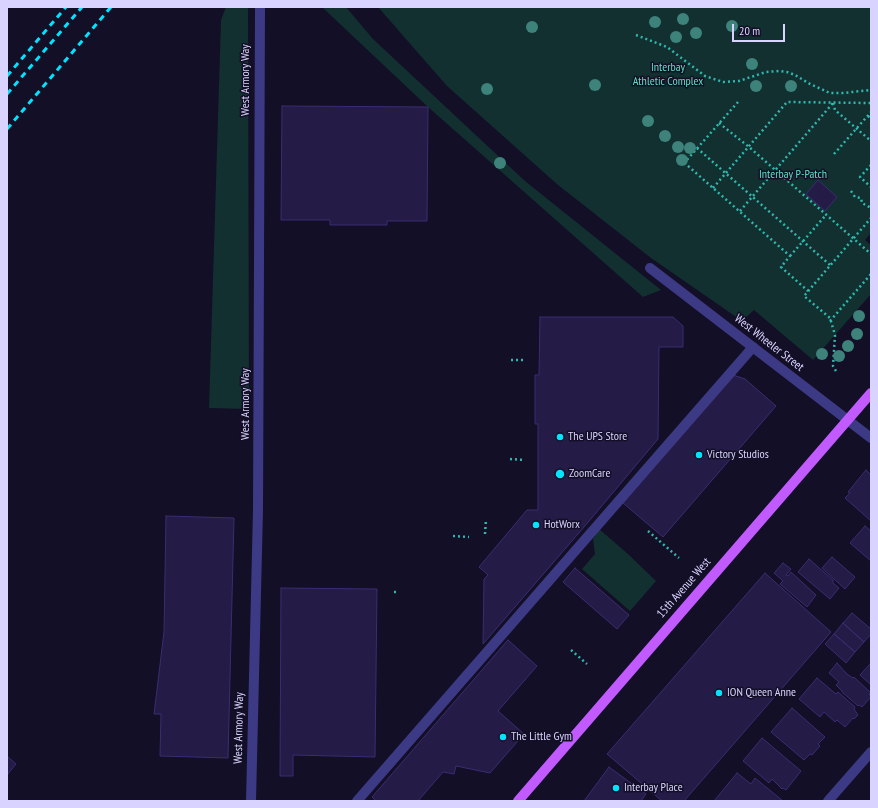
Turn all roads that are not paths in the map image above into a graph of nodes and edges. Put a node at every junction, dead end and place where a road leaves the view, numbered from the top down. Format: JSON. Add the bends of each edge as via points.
{"nodes":[{"id":1,"x":260,"y":7,"type":"edge"},
{"id":2,"x":650,"y":268,"type":"dead end"},
{"id":3,"x":753,"y":347,"type":"junction"},
{"id":4,"x":871,"y":393,"type":"edge"},
{"id":5,"x":847,"y":419,"type":"junction"},
{"id":6,"x":871,"y":438,"type":"edge"},
{"id":7,"x":871,"y":752,"type":"edge"},
{"id":8,"x":251,"y":801,"type":"edge"},
{"id":9,"x":357,"y":801,"type":"edge"},
{"id":10,"x":518,"y":801,"type":"edge"},
{"id":11,"x":828,"y":801,"type":"edge"}],
"edges":[{"from":1,"to":8,"type":"street","name":"West Armory Way","via":[[258,510]]},
{"from":2,"to":3,"type":"street","name":"West Wheeler Street"},
{"from":3,"to":5,"type":"street","name":"West Wheeler Street"},
{"from":3,"to":9,"type":"street"},
{"from":4,"to":5,"type":"main road","name":"15th Avenue West"},
{"from":5,"to":6,"type":"street","name":"West Wheeler Street"},
{"from":5,"to":10,"type":"main road","name":"15th Avenue West"},
{"from":7,"to":11,"type":"street"}]}
